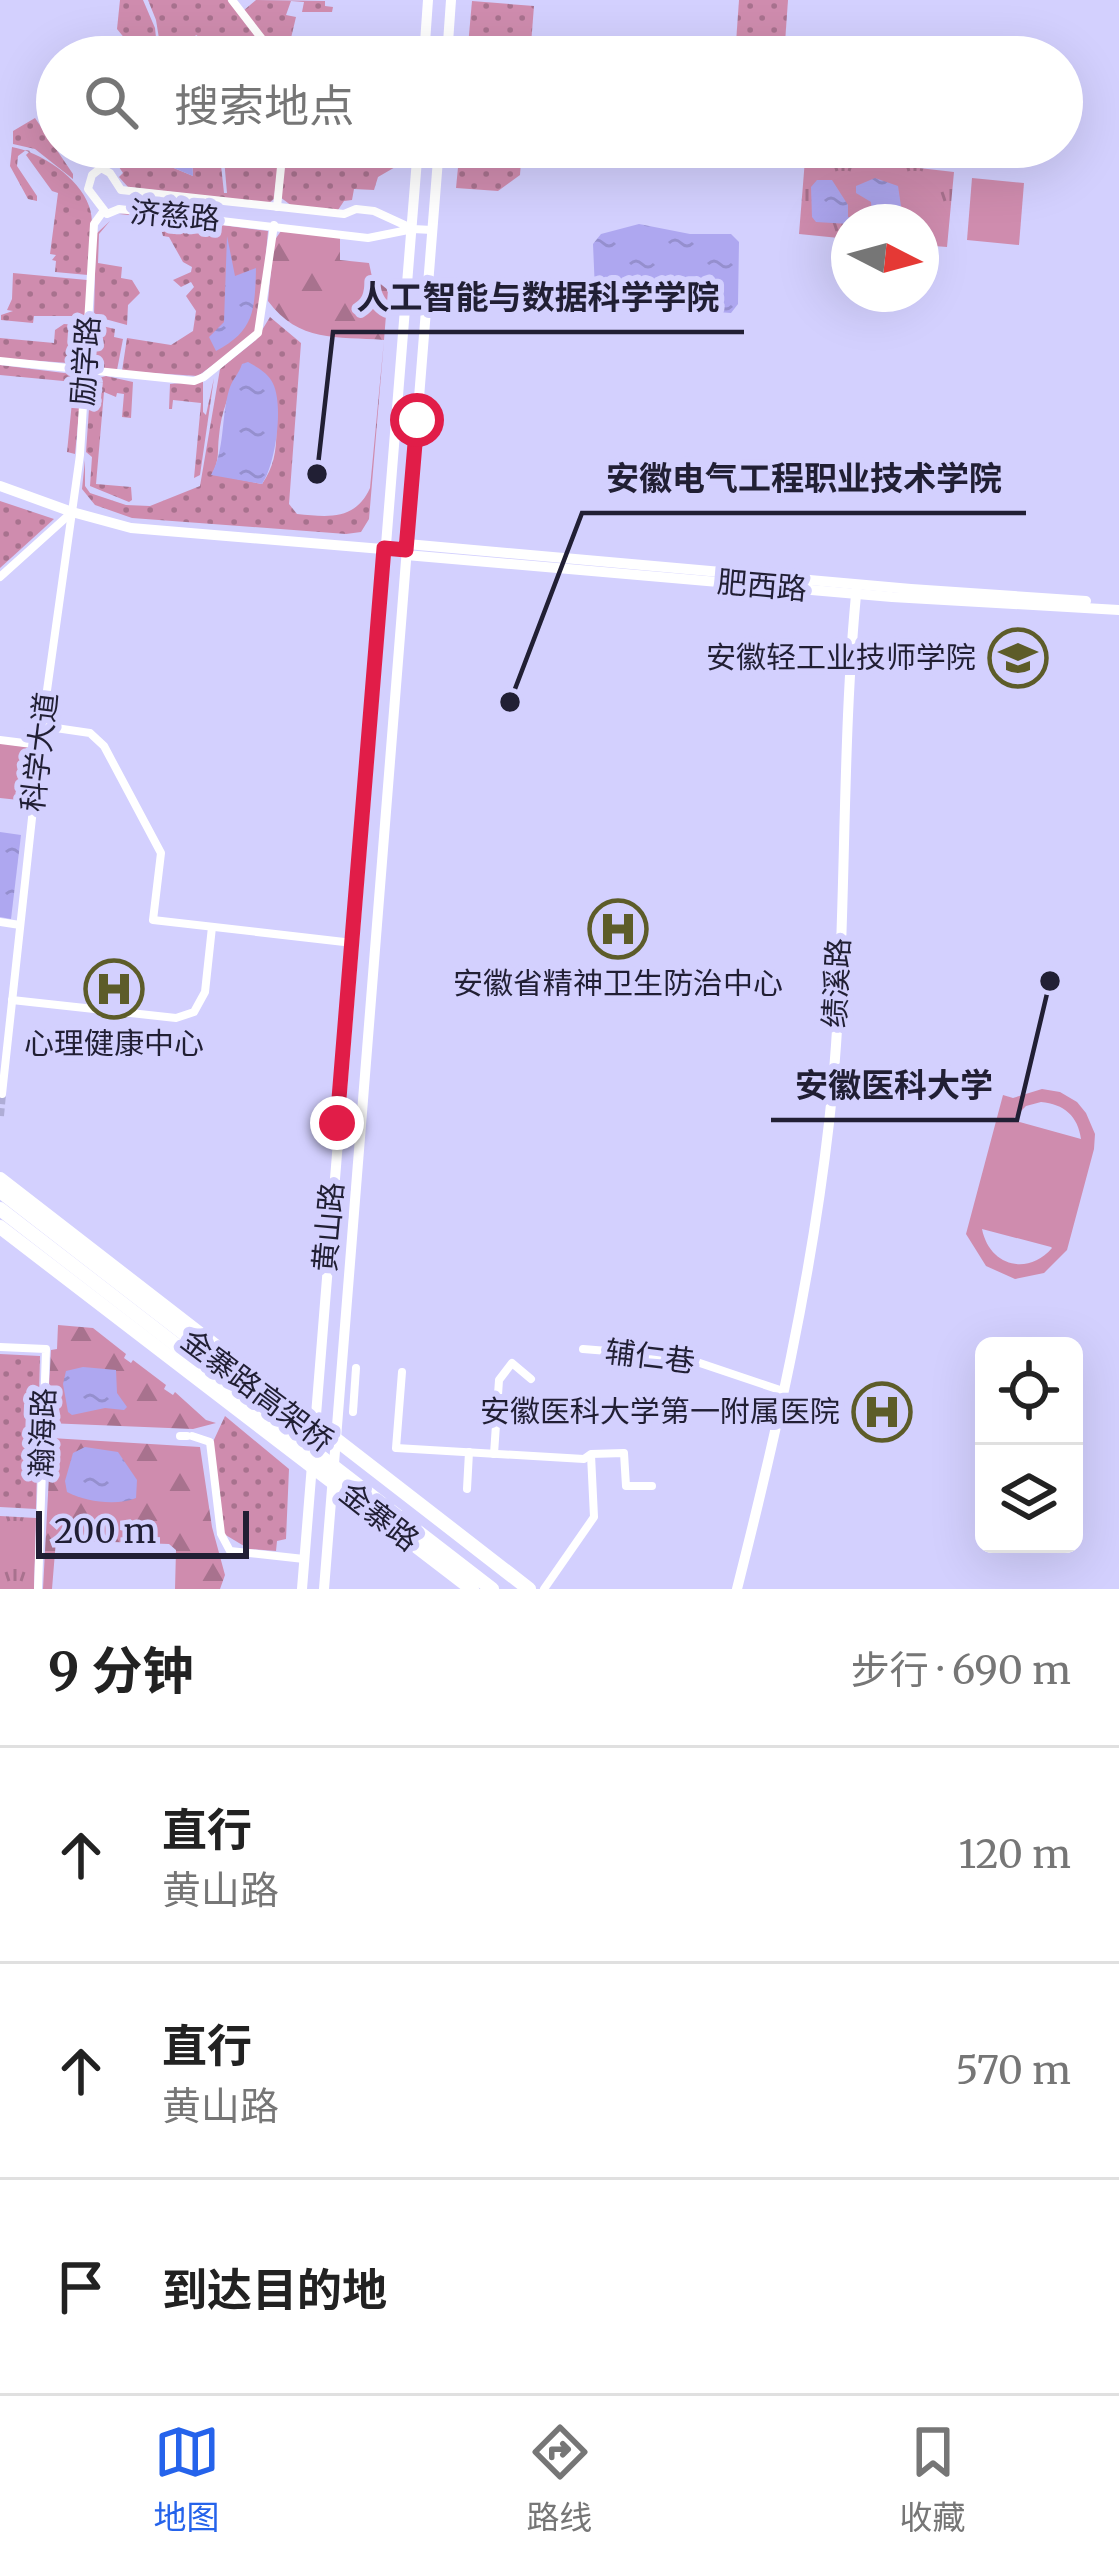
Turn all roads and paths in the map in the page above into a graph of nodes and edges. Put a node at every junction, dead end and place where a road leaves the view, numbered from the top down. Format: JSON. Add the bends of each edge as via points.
{"nodes":[{"id":1,"x":232,"y":0,"type":"edge"},
{"id":2,"x":428,"y":0,"type":"edge"},
{"id":3,"x":452,"y":0,"type":"edge"},
{"id":4,"x":260,"y":36,"type":"edge"},
{"id":5,"x":425,"y":36,"type":"edge"},
{"id":6,"x":449,"y":36,"type":"edge"},
{"id":7,"x":281,"y":168,"type":"edge"},
{"id":8,"x":416,"y":168,"type":"edge"},
{"id":9,"x":437,"y":168,"type":"edge"},
{"id":10,"x":121,"y":190,"type":"junction"},
{"id":11,"x":277,"y":207,"type":"junction"},
{"id":12,"x":119,"y":208,"type":"junction"},
{"id":13,"x":102,"y":212,"type":"junction"},
{"id":14,"x":274,"y":225,"type":"junction"},
{"id":15,"x":412,"y":229,"type":"junction"},
{"id":16,"x":431,"y":230,"type":"junction"},
{"id":17,"x":0,"y":361,"type":"edge"},
{"id":18,"x":87,"y":370,"type":"junction"},
{"id":19,"x":0,"y":486,"type":"edge"},
{"id":20,"x":72,"y":512,"type":"junction"},
{"id":21,"x":384,"y":548,"type":"junction"},
{"id":22,"x":406,"y":550,"type":"junction"},
{"id":23,"x":64,"y":554,"type":"joint"},
{"id":24,"x":0,"y":578,"type":"edge"},
{"id":25,"x":857,"y":589,"type":"junction"},
{"id":26,"x":1119,"y":607,"type":"edge"},
{"id":27,"x":42,"y":726,"type":"junction"},
{"id":28,"x":0,"y":740,"type":"edge"},
{"id":29,"x":40,"y":745,"type":"junction"},
{"id":30,"x":0,"y":922,"type":"edge"},
{"id":31,"x":20,"y":925,"type":"junction"},
{"id":32,"x":212,"y":927,"type":"junction"},
{"id":33,"x":353,"y":943,"type":"junction"},
{"id":34,"x":12,"y":1000,"type":"junction"},
{"id":35,"x":2,"y":1094,"type":"edge"},
{"id":36,"x":0,"y":1179,"type":"edge"},
{"id":37,"x":0,"y":1191,"type":"edge"},
{"id":38,"x":0,"y":1209,"type":"edge"},
{"id":39,"x":0,"y":1227,"type":"edge"},
{"id":40,"x":0,"y":1347,"type":"edge"},
{"id":41,"x":583,"y":1349,"type":"dead end"},
{"id":42,"x":356,"y":1368,"type":"dead end"},
{"id":43,"x":402,"y":1372,"type":"dead end"},
{"id":44,"x":531,"y":1379,"type":"dead end"},
{"id":45,"x":784,"y":1391,"type":"junction"},
{"id":46,"x":353,"y":1412,"type":"dead end"},
{"id":47,"x":314,"y":1423,"type":"junction"},
{"id":48,"x":190,"y":1436,"type":"dead end"},
{"id":49,"x":335,"y":1439,"type":"junction"},
{"id":50,"x":469,"y":1452,"type":"junction"},
{"id":51,"x":494,"y":1454,"type":"junction"},
{"id":52,"x":591,"y":1454,"type":"junction"},
{"id":53,"x":312,"y":1467,"type":"junction"},
{"id":54,"x":333,"y":1482,"type":"junction"},
{"id":55,"x":652,"y":1486,"type":"dead end"},
{"id":56,"x":467,"y":1490,"type":"dead end"},
{"id":57,"x":304,"y":1559,"type":"junction"},
{"id":58,"x":38,"y":1589,"type":"edge"},
{"id":59,"x":302,"y":1589,"type":"edge"},
{"id":60,"x":324,"y":1589,"type":"edge"},
{"id":61,"x":472,"y":1589,"type":"edge"},
{"id":62,"x":492,"y":1589,"type":"edge"},
{"id":63,"x":516,"y":1589,"type":"edge"},
{"id":64,"x":529,"y":1589,"type":"edge"},
{"id":65,"x":544,"y":1589,"type":"edge"},
{"id":66,"x":737,"y":1589,"type":"edge"}],
"edges":[{"from":1,"to":4,"type":"street"},
{"from":2,"to":5,"type":"main road"},
{"from":3,"to":6,"type":"main road"},
{"from":7,"to":11,"type":"street"},
{"from":8,"to":15,"type":"main road","name":"黄山路"},
{"from":9,"to":16,"type":"main road","name":"黄山路"},
{"from":10,"to":11,"type":"street","name":"济慈路"},
{"from":10,"to":12,"type":"street"},
{"from":10,"to":13,"type":"street","name":"济慈路","via":[[101,168],[92,175],[88,189]]},
{"from":11,"to":14,"type":"street","via":[[286,218]]},
{"from":11,"to":14,"type":"street","via":[[264,214]]},
{"from":11,"to":15,"type":"street","name":"济慈路","via":[[370,210]]},
{"from":12,"to":13,"type":"street","name":"济慈路"},
{"from":12,"to":14,"type":"street","name":"济慈路"},
{"from":13,"to":18,"type":"street","name":"励学路","via":[[94,224]]},
{"from":14,"to":15,"type":"street","name":"济慈路","via":[[368,238]]},
{"from":14,"to":18,"type":"street","via":[[262,324],[215,370],[194,381]]},
{"from":15,"to":16,"type":"street"},
{"from":15,"to":21,"type":"main road","name":"黄山路"},
{"from":16,"to":22,"type":"main road","name":"黄山路"},
{"from":17,"to":18,"type":"street"},
{"from":18,"to":20,"type":"street","name":"励学路"},
{"from":19,"to":20,"type":"main road","name":"肥西路"},
{"from":20,"to":21,"type":"main road","name":"肥西路","via":[[138,529]]},
{"from":20,"to":23,"type":"street","name":"励学路"},
{"from":20,"to":24,"type":"street"},
{"from":21,"to":22,"type":"main road","name":"肥西路"},
{"from":21,"to":33,"type":"main road","name":"黄山路"},
{"from":22,"to":25,"type":"main road","name":"肥西路"},
{"from":22,"to":49,"type":"main road","name":"黄山路"},
{"from":23,"to":27,"type":"street","name":"科学大道"},
{"from":25,"to":26,"type":"main road","name":"肥西路"},
{"from":25,"to":45,"type":"main road","name":"绩溪路","via":[[829,1119]]},
{"from":27,"to":29,"type":"street","name":"科学大道"},
{"from":27,"to":32,"type":"street","via":[[90,733],[104,746],[160,853],[153,920]]},
{"from":28,"to":29,"type":"street"},
{"from":29,"to":31,"type":"street","name":"科学大道"},
{"from":30,"to":31,"type":"street"},
{"from":31,"to":34,"type":"street","name":"科学大道"},
{"from":32,"to":33,"type":"street"},
{"from":32,"to":34,"type":"street","via":[[205,992],[194,1012],[176,1018]]},
{"from":33,"to":47,"type":"main road","name":"黄山路"},
{"from":34,"to":35,"type":"street","name":"科学大道"},
{"from":36,"to":47,"type":"highway"},
{"from":37,"to":63,"type":"highway","name":"金寨路高架桥"},
{"from":38,"to":62,"type":"highway","name":"金寨路高架桥"},
{"from":39,"to":53,"type":"highway","name":"金寨路"},
{"from":40,"to":58,"type":"street","name":"瀚海路","via":[[46,1349]]},
{"from":41,"to":45,"type":"street","name":"辅仁巷","via":[[682,1357]]},
{"from":42,"to":46,"type":"street"},
{"from":43,"to":50,"type":"street","via":[[396,1448]]},
{"from":44,"to":51,"type":"street","via":[[512,1363],[500,1380]]},
{"from":45,"to":66,"type":"main road","name":"绩溪路"},
{"from":47,"to":49,"type":"highway"},
{"from":47,"to":53,"type":"main road","name":"黄山路"},
{"from":48,"to":57,"type":"street","via":[[209,1442],[220,1534],[230,1551]]},
{"from":49,"to":54,"type":"main road","name":"黄山路"},
{"from":49,"to":64,"type":"highway"},
{"from":50,"to":51,"type":"street"},
{"from":50,"to":56,"type":"street"},
{"from":51,"to":52,"type":"street"},
{"from":52,"to":55,"type":"street","via":[[623,1453],[626,1486]]},
{"from":52,"to":65,"type":"street","via":[[594,1516]]},
{"from":53,"to":54,"type":"highway","name":"金寨路"},
{"from":53,"to":57,"type":"main road","name":"黄山路"},
{"from":54,"to":60,"type":"main road","name":"黄山路"},
{"from":54,"to":61,"type":"highway","name":"金寨路"},
{"from":57,"to":59,"type":"main road","name":"黄山路"}]}
